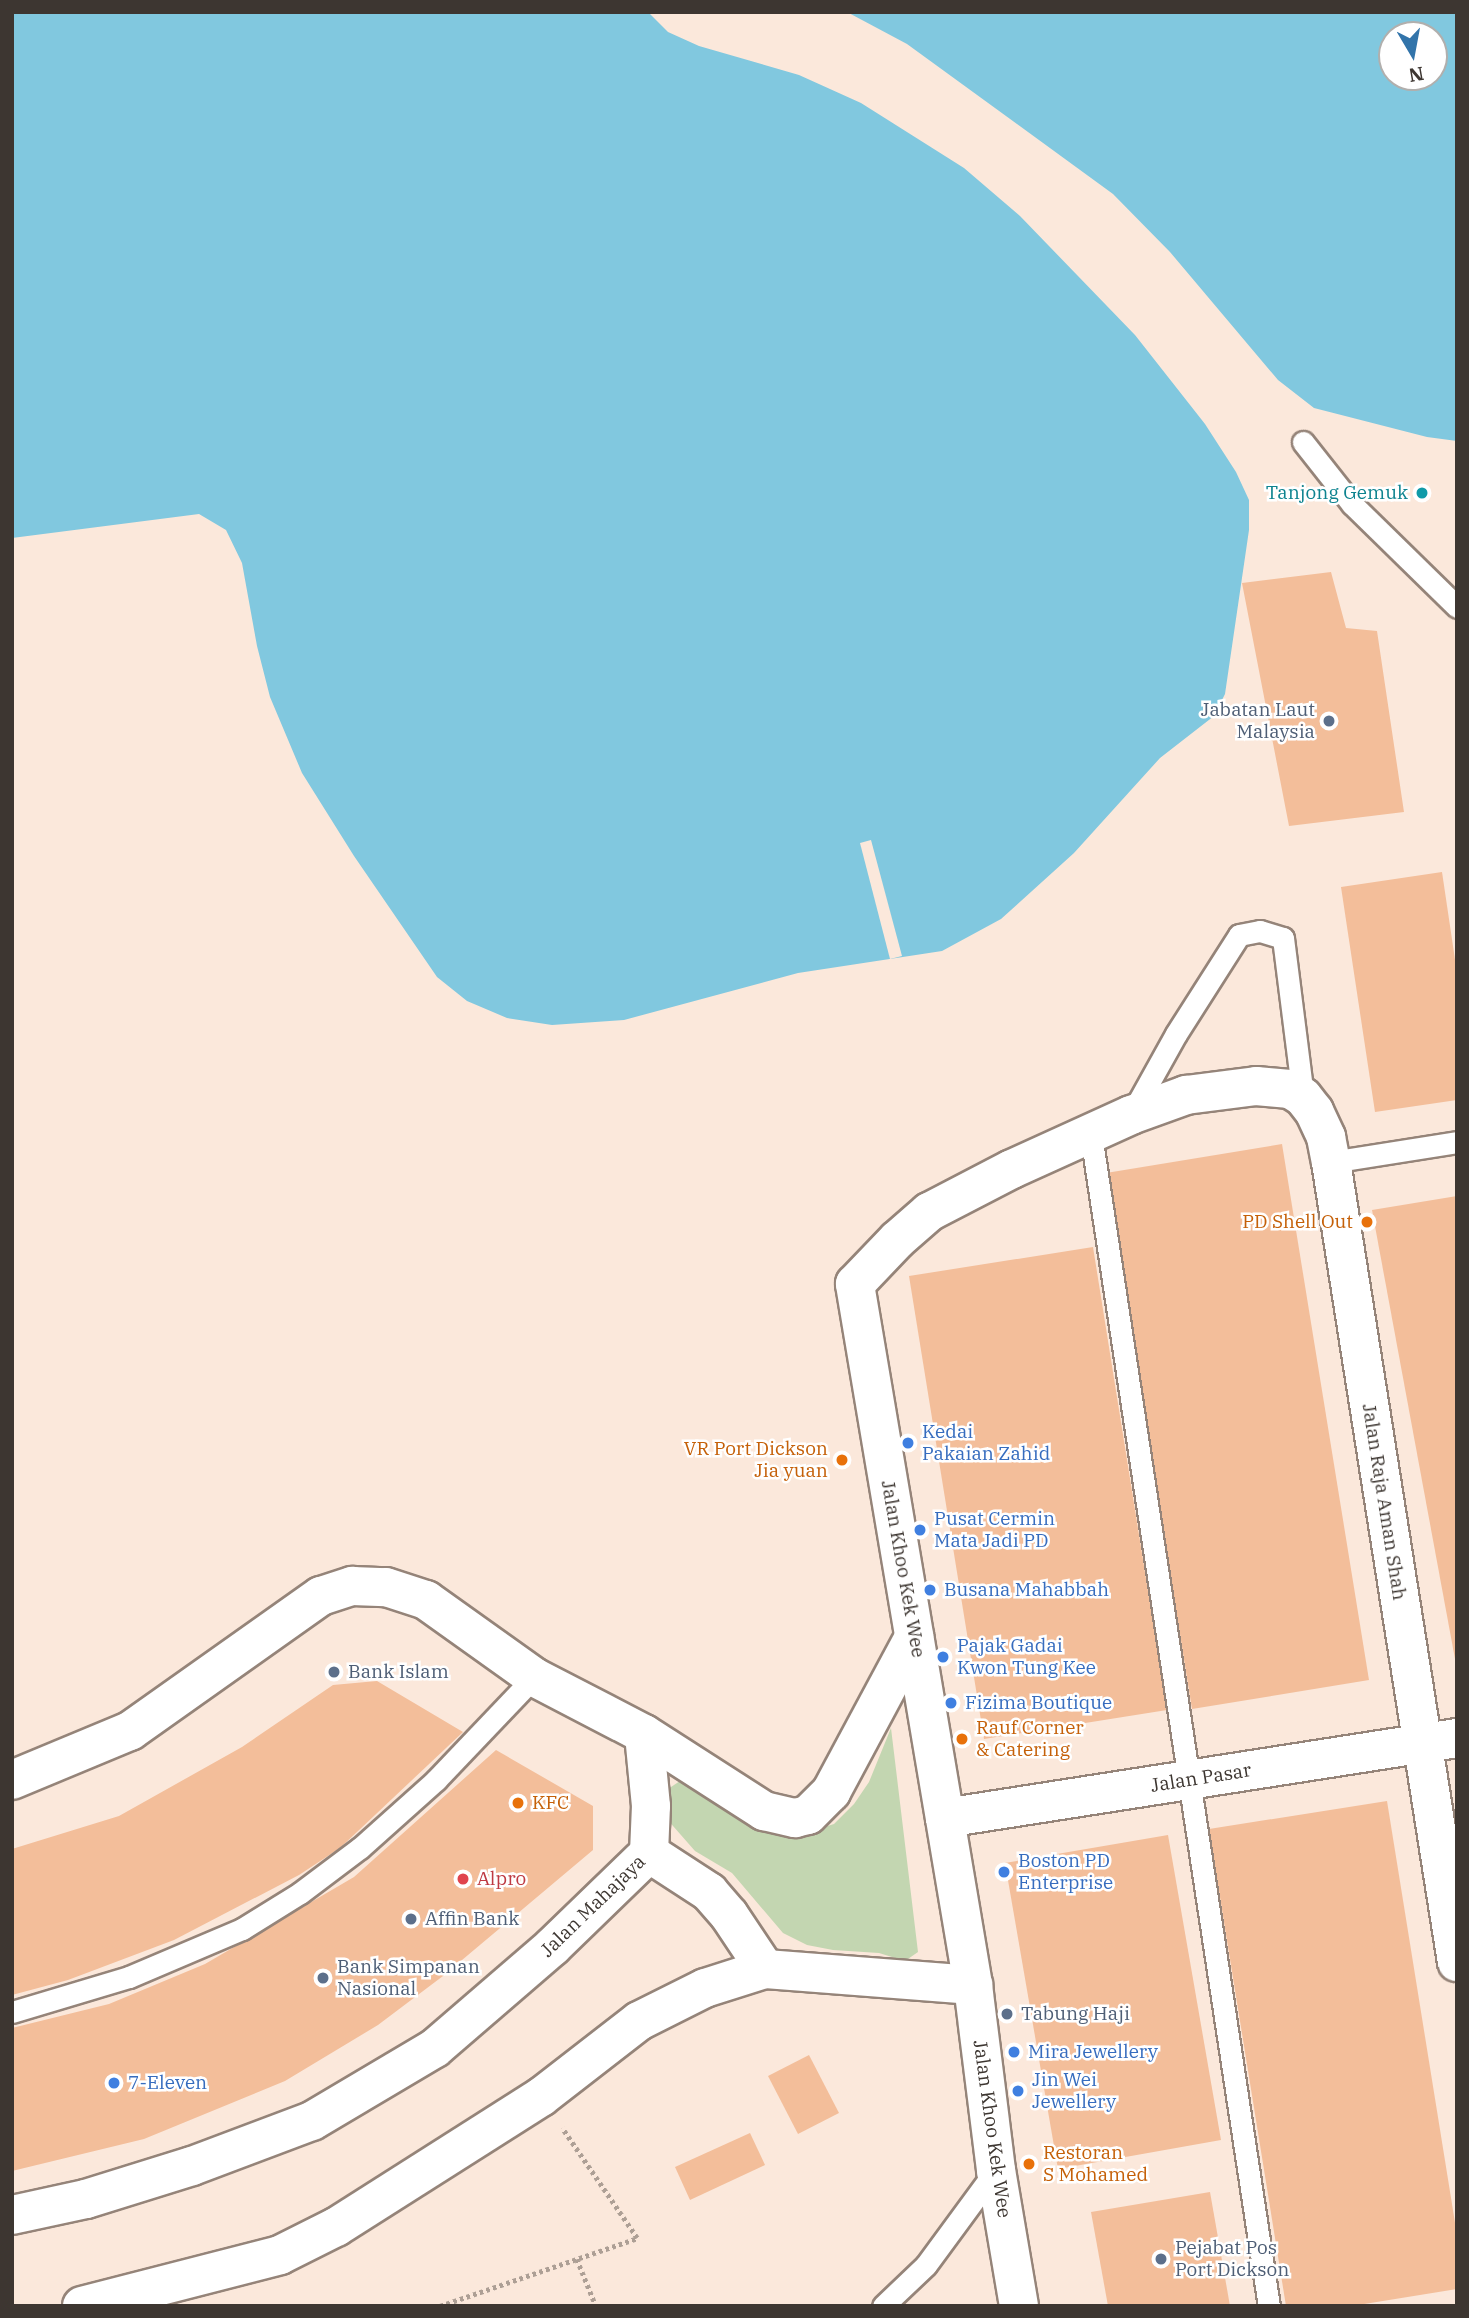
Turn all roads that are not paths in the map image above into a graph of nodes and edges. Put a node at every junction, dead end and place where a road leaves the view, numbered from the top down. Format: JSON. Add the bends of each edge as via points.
{"nodes":[{"id":1,"x":1303,"y":442,"type":"dead end"},
{"id":2,"x":1457,"y":607,"type":"edge"},
{"id":3,"x":1303,"y":1097,"type":"junction"},
{"id":4,"x":1131,"y":1115,"type":"junction"},
{"id":5,"x":1091,"y":1135,"type":"junction"},
{"id":6,"x":1457,"y":1142,"type":"edge"},
{"id":7,"x":1331,"y":1162,"type":"junction"},
{"id":8,"x":914,"y":1637,"type":"junction"},
{"id":9,"x":534,"y":1677,"type":"junction"},
{"id":10,"x":644,"y":1734,"type":"junction"},
{"id":11,"x":1439,"y":1740,"type":"edge"},
{"id":12,"x":12,"y":1780,"type":"edge"},
{"id":13,"x":1188,"y":1780,"type":"junction"},
{"id":14,"x":945,"y":1818,"type":"junction"},
{"id":15,"x":649,"y":1853,"type":"junction"},
{"id":16,"x":1457,"y":1962,"type":"edge"},
{"id":17,"x":765,"y":1969,"type":"junction"},
{"id":18,"x":973,"y":1985,"type":"junction"},
{"id":19,"x":12,"y":2012,"type":"edge"},
{"id":20,"x":996,"y":2169,"type":"junction"},
{"id":21,"x":12,"y":2215,"type":"edge"},
{"id":22,"x":82,"y":2306,"type":"edge"},
{"id":23,"x":883,"y":2306,"type":"edge"},
{"id":24,"x":1018,"y":2306,"type":"edge"},
{"id":25,"x":1269,"y":2306,"type":"edge"}],
"edges":[{"from":1,"to":2,"type":"lane","via":[[1352,504]]},
{"from":3,"to":4,"type":"street","name":"Jalan Khoo Kek Wee","via":[[1290,1089],[1256,1086],[1186,1095]]},
{"from":3,"to":4,"type":"lane","via":[[1283,938],[1261,931],[1238,935]]},
{"from":3,"to":7,"type":"street","name":"Jalan Raja Aman Shah","via":[[1326,1137]]},
{"from":4,"to":5,"type":"street","name":"Jalan Khoo Kek Wee"},
{"from":5,"to":8,"type":"street","name":"Jalan Khoo Kek Wee","via":[[929,1212],[855,1284]]},
{"from":5,"to":13,"type":"lane"},
{"from":6,"to":7,"type":"lane"},
{"from":7,"to":11,"type":"street","name":"Jalan Raja Aman Shah"},
{"from":8,"to":10,"type":"street","via":[[831,1792],[808,1815],[795,1818],[764,1811]]},
{"from":8,"to":14,"type":"street","name":"Jalan Khoo Kek Wee"},
{"from":9,"to":10,"type":"street"},
{"from":9,"to":12,"type":"street","via":[[426,1600],[386,1587],[352,1586],[321,1596],[130,1731]]},
{"from":9,"to":19,"type":"lane","via":[[436,1780],[360,1848],[300,1893],[242,1929],[129,1977]]},
{"from":10,"to":15,"type":"street","name":"Jalan Mahajaya","via":[[651,1806]]},
{"from":11,"to":13,"type":"street","name":"Jalan Pasar"},
{"from":11,"to":16,"type":"street","name":"Jalan Raja Aman Shah"},
{"from":13,"to":14,"type":"street","name":"Jalan Pasar"},
{"from":13,"to":25,"type":"lane"},
{"from":14,"to":18,"type":"street","name":"Jalan Khoo Kek Wee"},
{"from":15,"to":17,"type":"street","via":[[709,1892]]},
{"from":15,"to":21,"type":"street","name":"Jalan Mahajaya","via":[[552,1947],[435,2048],[312,2121],[86,2199]]},
{"from":17,"to":18,"type":"street"},
{"from":17,"to":22,"type":"street","via":[[705,1988],[639,2021],[541,2097],[336,2227],[280,2255]]},
{"from":18,"to":20,"type":"street","name":"Jalan Khoo Kek Wee"},
{"from":20,"to":23,"type":"lane","via":[[934,2256]]},
{"from":20,"to":24,"type":"street","name":"Jalan Khoo Kek Wee"}]}
